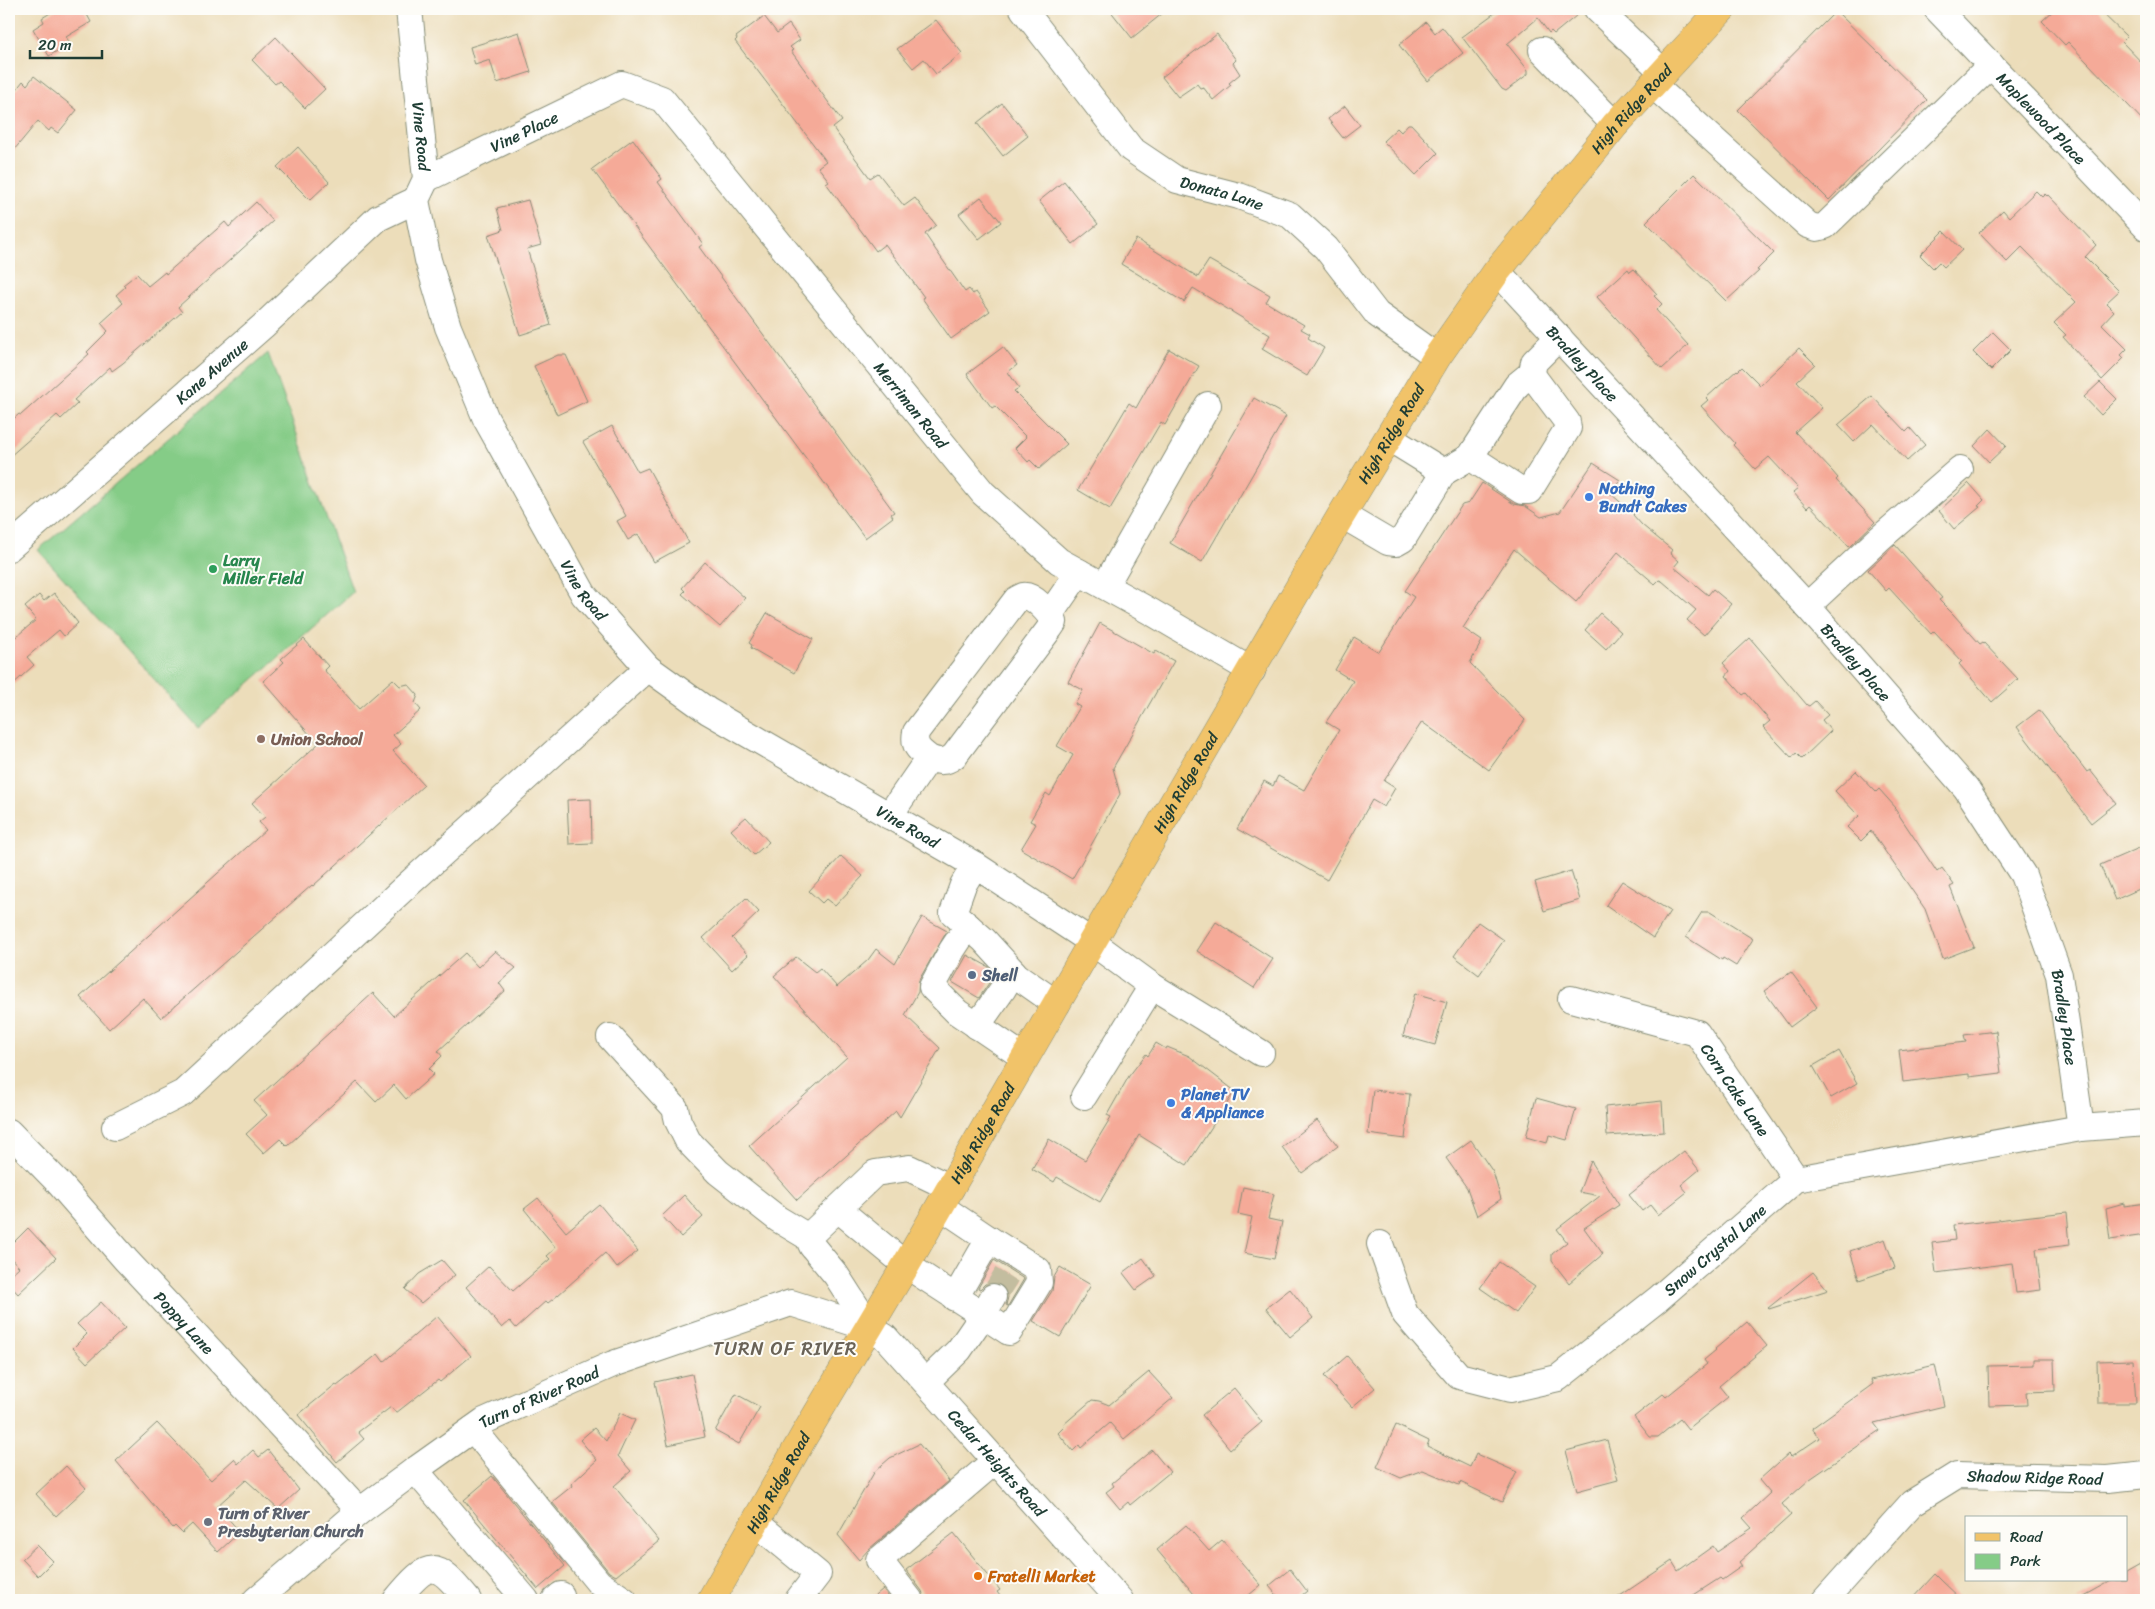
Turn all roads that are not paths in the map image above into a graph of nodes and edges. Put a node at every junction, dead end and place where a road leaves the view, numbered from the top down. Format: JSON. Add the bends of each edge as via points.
{"nodes":[{"id":1,"x":408,"y":9,"type":"edge"},
{"id":2,"x":1023,"y":9,"type":"edge"},
{"id":3,"x":1597,"y":9,"type":"edge"},
{"id":4,"x":1722,"y":9,"type":"edge"},
{"id":5,"x":1937,"y":9,"type":"edge"},
{"id":6,"x":1542,"y":50,"type":"dead end"},
{"id":7,"x":1991,"y":65,"type":"junction"},
{"id":8,"x":1658,"y":78,"type":"junction"},
{"id":9,"x":622,"y":84,"type":"joint"},
{"id":10,"x":1615,"y":125,"type":"junction"},
{"id":11,"x":421,"y":189,"type":"junction"},
{"id":12,"x":2146,"y":227,"type":"edge"},
{"id":13,"x":1497,"y":271,"type":"junction"},
{"id":14,"x":1559,"y":337,"type":"junction"},
{"id":15,"x":1437,"y":357,"type":"junction"},
{"id":16,"x":1531,"y":377,"type":"junction"},
{"id":17,"x":1208,"y":405,"type":"dead end"},
{"id":18,"x":1389,"y":438,"type":"junction"},
{"id":19,"x":1470,"y":457,"type":"junction"},
{"id":20,"x":1960,"y":469,"type":"dead end"},
{"id":21,"x":1444,"y":472,"type":"junction"},
{"id":22,"x":1342,"y":516,"type":"junction"},
{"id":23,"x":9,"y":548,"type":"edge"},
{"id":24,"x":1079,"y":572,"type":"junction"},
{"id":25,"x":1105,"y":586,"type":"junction"},
{"id":26,"x":1807,"y":606,"type":"junction"},
{"id":27,"x":1050,"y":614,"type":"junction"},
{"id":28,"x":648,"y":668,"type":"junction"},
{"id":29,"x":1252,"y":671,"type":"junction"},
{"id":30,"x":929,"y":758,"type":"junction"},
{"id":31,"x":889,"y":816,"type":"junction"},
{"id":32,"x":975,"y":865,"type":"junction"},
{"id":33,"x":968,"y":926,"type":"junction"},
{"id":34,"x":1092,"y":942,"type":"junction"},
{"id":35,"x":1013,"y":972,"type":"junction"},
{"id":36,"x":1152,"y":986,"type":"junction"},
{"id":37,"x":1570,"y":999,"type":"dead end"},
{"id":38,"x":1057,"y":1004,"type":"junction"},
{"id":39,"x":977,"y":1026,"type":"junction"},
{"id":40,"x":610,"y":1037,"type":"dead end"},
{"id":41,"x":1261,"y":1053,"type":"dead end"},
{"id":42,"x":1025,"y":1058,"type":"junction"},
{"id":43,"x":1084,"y":1096,"type":"dead end"},
{"id":44,"x":2146,"y":1123,"type":"edge"},
{"id":45,"x":115,"y":1127,"type":"dead end"},
{"id":46,"x":2081,"y":1128,"type":"junction"},
{"id":47,"x":9,"y":1132,"type":"edge"},
{"id":48,"x":1796,"y":1179,"type":"junction"},
{"id":49,"x":945,"y":1197,"type":"junction"},
{"id":50,"x":838,"y":1209,"type":"junction"},
{"id":51,"x":808,"y":1236,"type":"junction"},
{"id":52,"x":989,"y":1239,"type":"junction"},
{"id":53,"x":1380,"y":1244,"type":"dead end"},
{"id":54,"x":906,"y":1265,"type":"junction"},
{"id":55,"x":955,"y":1298,"type":"junction"},
{"id":56,"x":988,"y":1306,"type":"junction"},
{"id":57,"x":870,"y":1328,"type":"junction"},
{"id":58,"x":926,"y":1382,"type":"junction"},
{"id":59,"x":473,"y":1429,"type":"junction"},
{"id":60,"x":996,"y":1460,"type":"junction"},
{"id":61,"x":415,"y":1470,"type":"junction"},
{"id":62,"x":2146,"y":1475,"type":"edge"},
{"id":63,"x":360,"y":1512,"type":"junction"},
{"id":64,"x":755,"y":1522,"type":"junction"},
{"id":65,"x":256,"y":1600,"type":"edge"},
{"id":66,"x":396,"y":1600,"type":"edge"},
{"id":67,"x":468,"y":1600,"type":"edge"},
{"id":68,"x":526,"y":1600,"type":"edge"},
{"id":69,"x":624,"y":1600,"type":"edge"},
{"id":70,"x":711,"y":1600,"type":"edge"},
{"id":71,"x":798,"y":1600,"type":"edge"},
{"id":72,"x":910,"y":1600,"type":"edge"},
{"id":73,"x":1120,"y":1600,"type":"edge"},
{"id":74,"x":1824,"y":1600,"type":"edge"}],
"edges":[{"from":1,"to":11,"type":"street","name":"Vine Road"},
{"from":2,"to":15,"type":"street","name":"Donata Lane","via":[[1131,149],[1178,180],[1239,196],[1290,215],[1326,248],[1377,314]]},
{"from":3,"to":8,"type":"street"},
{"from":4,"to":8,"type":"main road","name":"High Ridge Road"},
{"from":5,"to":7,"type":"street","name":"Maplewood Place"},
{"from":6,"to":10,"type":"street"},
{"from":7,"to":8,"type":"street","via":[[1825,226],[1817,228],[1808,225]]},
{"from":7,"to":12,"type":"street","name":"Maplewood Place"},
{"from":8,"to":10,"type":"main road","name":"High Ridge Road"},
{"from":9,"to":11,"type":"street","name":"Vine Place"},
{"from":9,"to":24,"type":"street","name":"Merriman Road","via":[[662,99],[983,493],[1059,561]]},
{"from":10,"to":13,"type":"main road","name":"High Ridge Road"},
{"from":11,"to":23,"type":"street","name":"Kane Avenue","via":[[378,218],[263,326]]},
{"from":11,"to":28,"type":"street","name":"Vine Road","via":[[428,260],[448,326],[486,419],[584,595]]},
{"from":13,"to":14,"type":"street","name":"Bradley Place"},
{"from":13,"to":15,"type":"main road","name":"High Ridge Road"},
{"from":14,"to":16,"type":"street","via":[[1534,362]]},
{"from":14,"to":26,"type":"street","name":"Bradley Place"},
{"from":15,"to":18,"type":"main road","name":"High Ridge Road"},
{"from":16,"to":19,"type":"street","via":[[1522,379],[1517,385]]},
{"from":16,"to":19,"type":"street","via":[[1562,415],[1568,428],[1534,486],[1529,491],[1522,491]]},
{"from":17,"to":25,"type":"street"},
{"from":18,"to":21,"type":"street"},
{"from":18,"to":22,"type":"main road","name":"High Ridge Road"},
{"from":19,"to":21,"type":"street"},
{"from":20,"to":26,"type":"street"},
{"from":21,"to":22,"type":"street","via":[[1403,539],[1396,543],[1388,542]]},
{"from":22,"to":29,"type":"main road","name":"High Ridge Road"},
{"from":24,"to":25,"type":"street","name":"Merriman Road"},
{"from":24,"to":27,"type":"street"},
{"from":25,"to":29,"type":"street","name":"Merriman Road"},
{"from":26,"to":46,"type":"street","name":"Bradley Place","via":[[1966,788],[2023,875],[2058,975]]},
{"from":27,"to":30,"type":"street","via":[[1054,622],[1050,628],[954,756],[947,761]]},
{"from":27,"to":30,"type":"street","via":[[1030,597],[1016,600],[916,732],[916,748]]},
{"from":28,"to":31,"type":"street","name":"Vine Road","via":[[708,711]]},
{"from":28,"to":45,"type":"street","via":[[183,1093]]},
{"from":29,"to":34,"type":"main road","name":"High Ridge Road"},
{"from":30,"to":31,"type":"street"},
{"from":31,"to":32,"type":"street","name":"Vine Road"},
{"from":32,"to":33,"type":"street","via":[[953,912]]},
{"from":32,"to":34,"type":"street","name":"Vine Road"},
{"from":33,"to":35,"type":"street"},
{"from":33,"to":39,"type":"street","via":[[932,987],[957,1012]]},
{"from":34,"to":36,"type":"street","name":"Vine Road"},
{"from":34,"to":38,"type":"main road","name":"High Ridge Road"},
{"from":35,"to":38,"type":"street"},
{"from":35,"to":39,"type":"street"},
{"from":36,"to":41,"type":"street","name":"Vine Road"},
{"from":36,"to":43,"type":"street"},
{"from":37,"to":48,"type":"street","name":"Corn Cake Lane","via":[[1697,1032]]},
{"from":38,"to":42,"type":"main road","name":"High Ridge Road"},
{"from":39,"to":42,"type":"street"},
{"from":40,"to":51,"type":"street","via":[[675,1108],[688,1141],[718,1172],[778,1219]]},
{"from":42,"to":49,"type":"main road","name":"High Ridge Road"},
{"from":44,"to":46,"type":"street"},
{"from":46,"to":48,"type":"street"},
{"from":47,"to":63,"type":"street","name":"Poppy Lane"},
{"from":48,"to":53,"type":"street","name":"Snow Crystal Lane","via":[[1658,1300],[1558,1378],[1510,1390],[1459,1376],[1405,1314]]},
{"from":49,"to":50,"type":"street","via":[[909,1168],[875,1174]]},
{"from":49,"to":52,"type":"street"},
{"from":49,"to":54,"type":"main road","name":"High Ridge Road"},
{"from":50,"to":51,"type":"street"},
{"from":50,"to":54,"type":"street"},
{"from":51,"to":57,"type":"street"},
{"from":52,"to":55,"type":"street"},
{"from":52,"to":56,"type":"street","via":[[1014,1263],[1038,1270],[1039,1283],[1009,1332]]},
{"from":54,"to":55,"type":"street"},
{"from":54,"to":57,"type":"main road","name":"High Ridge Road"},
{"from":55,"to":56,"type":"street"},
{"from":56,"to":58,"type":"street","via":[[959,1350]]},
{"from":57,"to":58,"type":"street","name":"Cedar Heights Road","via":[[885,1336]]},
{"from":57,"to":59,"type":"street","name":"Turn of River Road","via":[[791,1303],[613,1364],[484,1421]]},
{"from":57,"to":64,"type":"main road","name":"High Ridge Road"},
{"from":58,"to":60,"type":"street","name":"Cedar Heights Road"},
{"from":59,"to":61,"type":"street","name":"Turn of River Road"},
{"from":59,"to":69,"type":"street","via":[[600,1582]]},
{"from":60,"to":72,"type":"street","via":[[879,1560]]},
{"from":60,"to":73,"type":"street","name":"Cedar Heights Road"},
{"from":61,"to":63,"type":"street","name":"Turn of River Road"},
{"from":61,"to":68,"type":"street"},
{"from":62,"to":74,"type":"street","name":"Shadow Ridge Road","via":[[2108,1479],[1958,1476],[1912,1504]]},
{"from":63,"to":65,"type":"street","name":"Turn of River Road"},
{"from":64,"to":70,"type":"main road","name":"High Ridge Road"},
{"from":64,"to":71,"type":"street","via":[[818,1574]]},
{"from":66,"to":67,"type":"street","via":[[417,1576],[435,1570],[450,1579]]}]}
